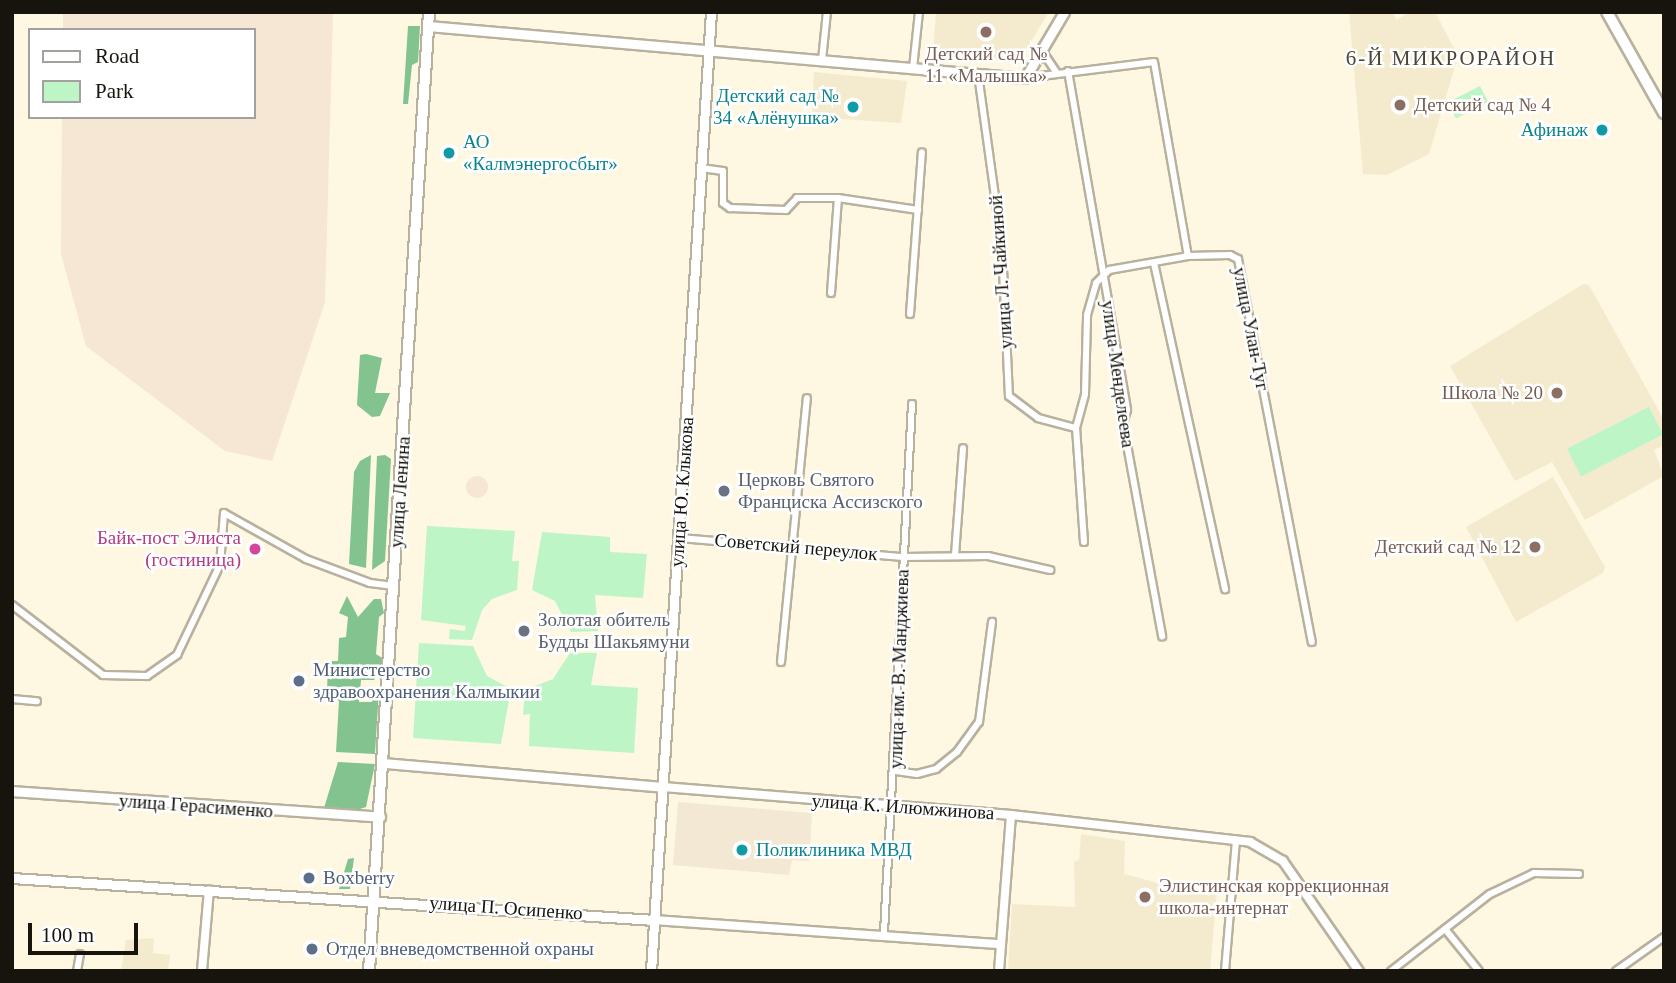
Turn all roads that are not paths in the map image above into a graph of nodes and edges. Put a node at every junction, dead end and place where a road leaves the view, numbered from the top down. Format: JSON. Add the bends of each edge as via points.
{"nodes":[{"id":1,"x":429,"y":12,"type":"edge"},
{"id":2,"x":711,"y":12,"type":"edge"},
{"id":3,"x":827,"y":12,"type":"edge"},
{"id":4,"x":919,"y":12,"type":"edge"},
{"id":5,"x":1064,"y":12,"type":"edge"},
{"id":6,"x":1607,"y":12,"type":"edge"},
{"id":7,"x":428,"y":26,"type":"junction"},
{"id":8,"x":708,"y":50,"type":"junction"},
{"id":9,"x":1042,"y":51,"type":"junction"},
{"id":10,"x":822,"y":60,"type":"junction"},
{"id":11,"x":913,"y":68,"type":"junction"},
{"id":12,"x":1068,"y":71,"type":"junction"},
{"id":13,"x":1056,"y":72,"type":"junction"},
{"id":14,"x":978,"y":74,"type":"junction"},
{"id":15,"x":1025,"y":78,"type":"junction"},
{"id":16,"x":1664,"y":113,"type":"edge"},
{"id":17,"x":922,"y":152,"type":"dead end"},
{"id":18,"x":701,"y":168,"type":"junction"},
{"id":19,"x":838,"y":198,"type":"junction"},
{"id":20,"x":918,"y":210,"type":"junction"},
{"id":21,"x":1188,"y":256,"type":"junction"},
{"id":22,"x":1154,"y":262,"type":"junction"},
{"id":23,"x":1103,"y":275,"type":"junction"},
{"id":24,"x":831,"y":293,"type":"dead end"},
{"id":25,"x":910,"y":314,"type":"dead end"},
{"id":26,"x":807,"y":398,"type":"dead end"},
{"id":27,"x":912,"y":404,"type":"dead end"},
{"id":28,"x":1076,"y":428,"type":"junction"},
{"id":29,"x":963,"y":448,"type":"dead end"},
{"id":30,"x":680,"y":538,"type":"junction"},
{"id":31,"x":1084,"y":542,"type":"dead end"},
{"id":32,"x":795,"y":546,"type":"junction"},
{"id":33,"x":955,"y":555,"type":"junction"},
{"id":34,"x":903,"y":557,"type":"junction"},
{"id":35,"x":1050,"y":570,"type":"dead end"},
{"id":36,"x":394,"y":586,"type":"junction"},
{"id":37,"x":1226,"y":589,"type":"dead end"},
{"id":38,"x":15,"y":606,"type":"edge"},
{"id":39,"x":992,"y":622,"type":"dead end"},
{"id":40,"x":1163,"y":636,"type":"dead end"},
{"id":41,"x":1312,"y":642,"type":"dead end"},
{"id":42,"x":781,"y":662,"type":"dead end"},
{"id":43,"x":12,"y":699,"type":"edge"},
{"id":44,"x":37,"y":701,"type":"dead end"},
{"id":45,"x":384,"y":764,"type":"junction"},
{"id":46,"x":896,"y":771,"type":"junction"},
{"id":47,"x":664,"y":787,"type":"junction"},
{"id":48,"x":12,"y":791,"type":"edge"},
{"id":49,"x":892,"y":808,"type":"junction"},
{"id":50,"x":1011,"y":816,"type":"junction"},
{"id":51,"x":380,"y":817,"type":"junction"},
{"id":52,"x":1236,"y":839,"type":"junction"},
{"id":53,"x":1579,"y":874,"type":"dead end"},
{"id":54,"x":12,"y":878,"type":"edge"},
{"id":55,"x":209,"y":890,"type":"junction"},
{"id":56,"x":375,"y":900,"type":"junction"},
{"id":57,"x":654,"y":920,"type":"junction"},
{"id":58,"x":1445,"y":929,"type":"junction"},
{"id":59,"x":884,"y":933,"type":"junction"},
{"id":60,"x":1664,"y":937,"type":"edge"},
{"id":61,"x":1000,"y":944,"type":"junction"},
{"id":62,"x":80,"y":954,"type":"dead end"},
{"id":63,"x":78,"y":971,"type":"edge"},
{"id":64,"x":202,"y":971,"type":"edge"},
{"id":65,"x":369,"y":971,"type":"edge"},
{"id":66,"x":651,"y":971,"type":"edge"},
{"id":67,"x":999,"y":971,"type":"edge"},
{"id":68,"x":1225,"y":971,"type":"edge"},
{"id":69,"x":1359,"y":971,"type":"edge"},
{"id":70,"x":1391,"y":971,"type":"edge"},
{"id":71,"x":1479,"y":971,"type":"edge"},
{"id":72,"x":1616,"y":971,"type":"edge"}],
"edges":[{"from":1,"to":7,"type":"main road","name":"улица Ленина"},
{"from":2,"to":8,"type":"main road","name":"улица Ю. Клыкова"},
{"from":3,"to":10,"type":"street"},
{"from":4,"to":11,"type":"street"},
{"from":5,"to":9,"type":"main road"},
{"from":6,"to":16,"type":"main road"},
{"from":7,"to":8,"type":"main road"},
{"from":7,"to":36,"type":"main road","name":"улица Ленина"},
{"from":8,"to":10,"type":"main road"},
{"from":8,"to":18,"type":"main road","name":"улица Ю. Клыкова"},
{"from":9,"to":13,"type":"street"},
{"from":9,"to":15,"type":"main road"},
{"from":10,"to":11,"type":"main road"},
{"from":11,"to":14,"type":"main road"},
{"from":12,"to":13,"type":"street"},
{"from":12,"to":21,"type":"street","via":[[1154,62]]},
{"from":12,"to":23,"type":"street","name":"улица Менделеева"},
{"from":13,"to":15,"type":"street"},
{"from":14,"to":15,"type":"main road"},
{"from":14,"to":28,"type":"street","name":"улица Л. Чайкиной","via":[[1002,248],[1009,396],[1038,418]]},
{"from":17,"to":20,"type":"street"},
{"from":18,"to":19,"type":"street","via":[[723,171],[723,203],[730,208],[786,210],[797,198]]},
{"from":18,"to":30,"type":"main road","name":"улица Ю. Клыкова"},
{"from":19,"to":20,"type":"street"},
{"from":19,"to":24,"type":"street"},
{"from":20,"to":25,"type":"street"},
{"from":21,"to":22,"type":"street"},
{"from":21,"to":41,"type":"street","name":"улица Улан-Туг","via":[[1230,255],[1238,259]]},
{"from":22,"to":23,"type":"street"},
{"from":22,"to":37,"type":"street"},
{"from":23,"to":28,"type":"street","via":[[1091,295],[1087,315],[1085,394]]},
{"from":23,"to":40,"type":"street","name":"улица Менделеева","via":[[1127,410],[1123,423]]},
{"from":26,"to":32,"type":"street"},
{"from":27,"to":34,"type":"street","name":"улица им. В. Манджиева"},
{"from":28,"to":31,"type":"street"},
{"from":29,"to":33,"type":"street"},
{"from":30,"to":32,"type":"street","name":"Советский переулок"},
{"from":30,"to":47,"type":"main road","name":"улица Ю. Клыкова"},
{"from":32,"to":34,"type":"street","name":"Советский переулок"},
{"from":32,"to":42,"type":"street"},
{"from":33,"to":34,"type":"street","name":"Советский переулок"},
{"from":33,"to":35,"type":"street","name":"Советский переулок","via":[[988,556]]},
{"from":34,"to":46,"type":"street","name":"улица им. В. Манджиева"},
{"from":36,"to":38,"type":"street","via":[[370,583],[306,559],[224,513],[220,565],[177,655],[147,676],[103,675]]},
{"from":36,"to":45,"type":"main road","name":"улица Ленина"},
{"from":39,"to":46,"type":"street","via":[[979,722],[957,752],[936,769],[917,774]]},
{"from":43,"to":44,"type":"street"},
{"from":45,"to":47,"type":"main road","name":"улица К. Илюмжинова"},
{"from":45,"to":51,"type":"main road","name":"улица Ленина"},
{"from":46,"to":49,"type":"street","name":"улица им. В. Манджиева"},
{"from":47,"to":49,"type":"street","name":"улица К. Илюмжинова"},
{"from":47,"to":57,"type":"main road","name":"улица Ю. Клыкова"},
{"from":48,"to":51,"type":"main road","name":"улица Герасименко"},
{"from":49,"to":50,"type":"street","name":"улица К. Илюмжинова"},
{"from":49,"to":59,"type":"street","name":"улица им. В. Манджиева"},
{"from":50,"to":52,"type":"street","name":"улица К. Илюмжинова"},
{"from":50,"to":61,"type":"street"},
{"from":51,"to":56,"type":"main road","name":"улица Ленина"},
{"from":52,"to":68,"type":"street"},
{"from":52,"to":69,"type":"street","name":"улица К. Илюмжинова","via":[[1261,846],[1283,862]]},
{"from":53,"to":58,"type":"street","via":[[1534,873],[1490,894]]},
{"from":54,"to":55,"type":"main road","name":"улица П. Осипенко"},
{"from":55,"to":56,"type":"main road","name":"улица П. Осипенко"},
{"from":55,"to":64,"type":"street"},
{"from":56,"to":57,"type":"main road","name":"улица П. Осипенко"},
{"from":56,"to":65,"type":"main road","name":"улица Ленина"},
{"from":57,"to":59,"type":"street","name":"улица П. Осипенко"},
{"from":57,"to":66,"type":"main road","name":"улица Ю. Клыкова"},
{"from":58,"to":70,"type":"street"},
{"from":58,"to":71,"type":"street"},
{"from":59,"to":61,"type":"street","name":"улица П. Осипенко"},
{"from":60,"to":72,"type":"street"},
{"from":61,"to":67,"type":"street"},
{"from":62,"to":63,"type":"street"}]}
